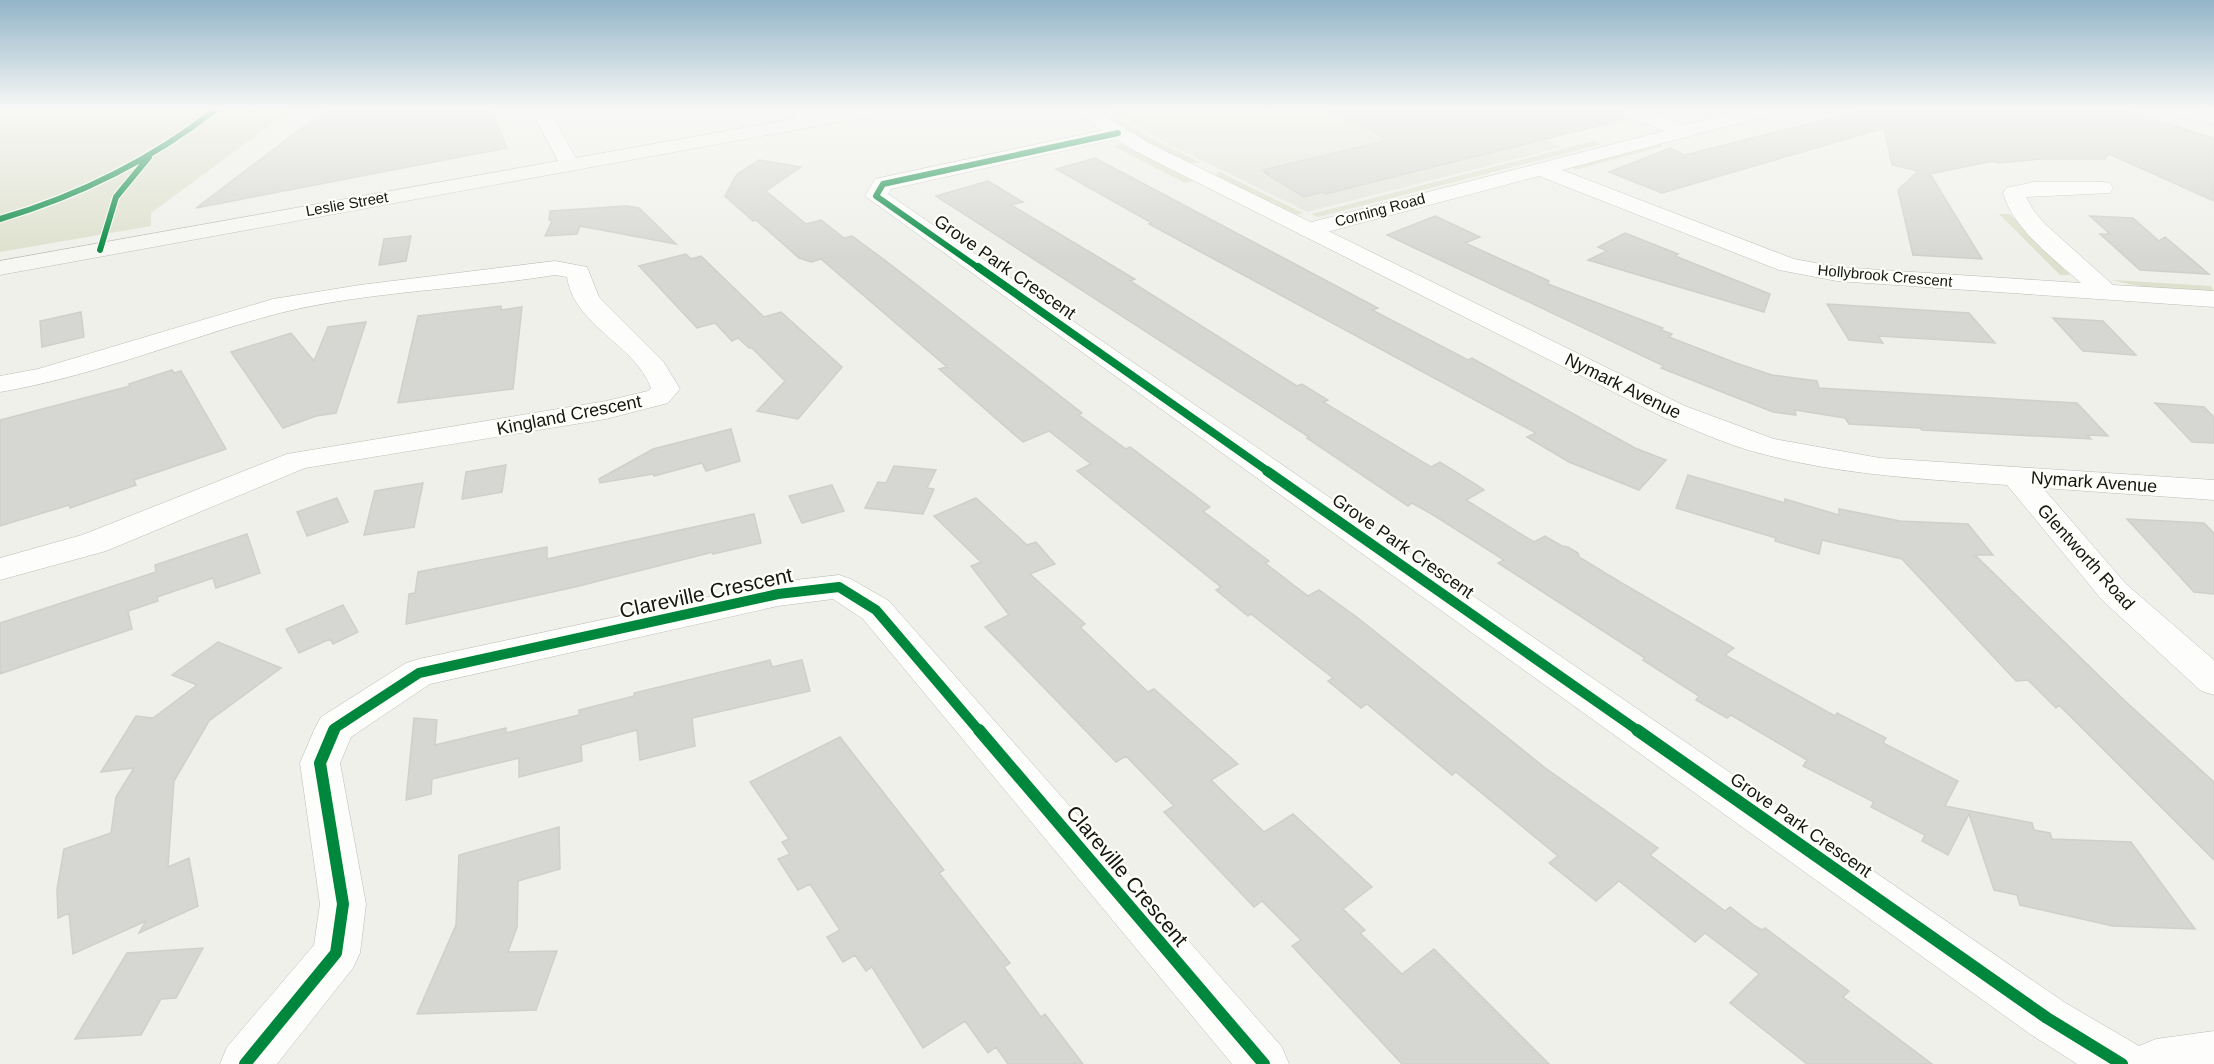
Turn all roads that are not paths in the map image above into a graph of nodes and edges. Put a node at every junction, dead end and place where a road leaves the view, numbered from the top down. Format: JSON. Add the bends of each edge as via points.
{"nodes":[{"id":1,"x":567,"y":160,"type":"edge"},
{"id":2,"x":590,"y":160,"type":"edge"},
{"id":3,"x":995,"y":160,"type":"edge"},
{"id":4,"x":1170,"y":160,"type":"edge"},
{"id":5,"x":1569,"y":160,"type":"edge"},
{"id":6,"x":569,"y":164,"type":"junction"},
{"id":7,"x":1538,"y":168,"type":"junction"},
{"id":8,"x":2102,"y":188,"type":"dead end"},
{"id":9,"x":1308,"y":230,"type":"junction"},
{"id":10,"x":0,"y":268,"type":"edge"},
{"id":11,"x":2105,"y":291,"type":"junction"},
{"id":12,"x":2214,"y":298,"type":"edge"},
{"id":13,"x":0,"y":384,"type":"edge"},
{"id":14,"x":2016,"y":476,"type":"junction"},
{"id":15,"x":2214,"y":490,"type":"edge"},
{"id":16,"x":0,"y":569,"type":"edge"},
{"id":17,"x":2214,"y":681,"type":"edge"},
{"id":18,"x":2214,"y":1055,"type":"edge"},
{"id":19,"x":245,"y":1064,"type":"edge"},
{"id":20,"x":1264,"y":1064,"type":"edge"},
{"id":21,"x":2122,"y":1064,"type":"edge"},
{"id":22,"x":2156,"y":1064,"type":"edge"}],
"edges":[{"from":1,"to":6,"type":"street"},
{"from":2,"to":6,"type":"main road","name":"Leslie Street"},
{"from":3,"to":21,"type":"street","name":"Grove Park Crescent","via":[[883,184],[876,196],[2047,1018]]},
{"from":4,"to":9,"type":"street","name":"Nymark Avenue"},
{"from":5,"to":7,"type":"street","name":"Corning Road"},
{"from":6,"to":10,"type":"main road","name":"Leslie Street"},
{"from":7,"to":9,"type":"street","name":"Corning Road"},
{"from":7,"to":11,"type":"street","name":"Hollybrook Crescent","via":[[1788,266],[1837,274]]},
{"from":8,"to":11,"type":"street","via":[[2034,188],[2014,194],[2014,201],[2028,220]]},
{"from":9,"to":14,"type":"street","name":"Nymark Avenue","via":[[1718,430],[1822,459]]},
{"from":11,"to":12,"type":"street","name":"Hollybrook Crescent"},
{"from":13,"to":16,"type":"street","name":"Kingland Crescent","via":[[41,377],[273,307],[555,268],[578,272],[582,289],[664,379],[666,389],[658,397],[606,410],[298,460],[94,543]]},
{"from":14,"to":15,"type":"street","name":"Nymark Avenue"},
{"from":14,"to":17,"type":"street","name":"Glentworth Road","via":[[2114,592]]},
{"from":18,"to":22,"type":"street"},
{"from":19,"to":20,"type":"street","name":"Clareville Crescent","via":[[336,953],[343,904],[320,763],[335,728],[419,673],[778,594],[839,587],[876,610]]}]}
